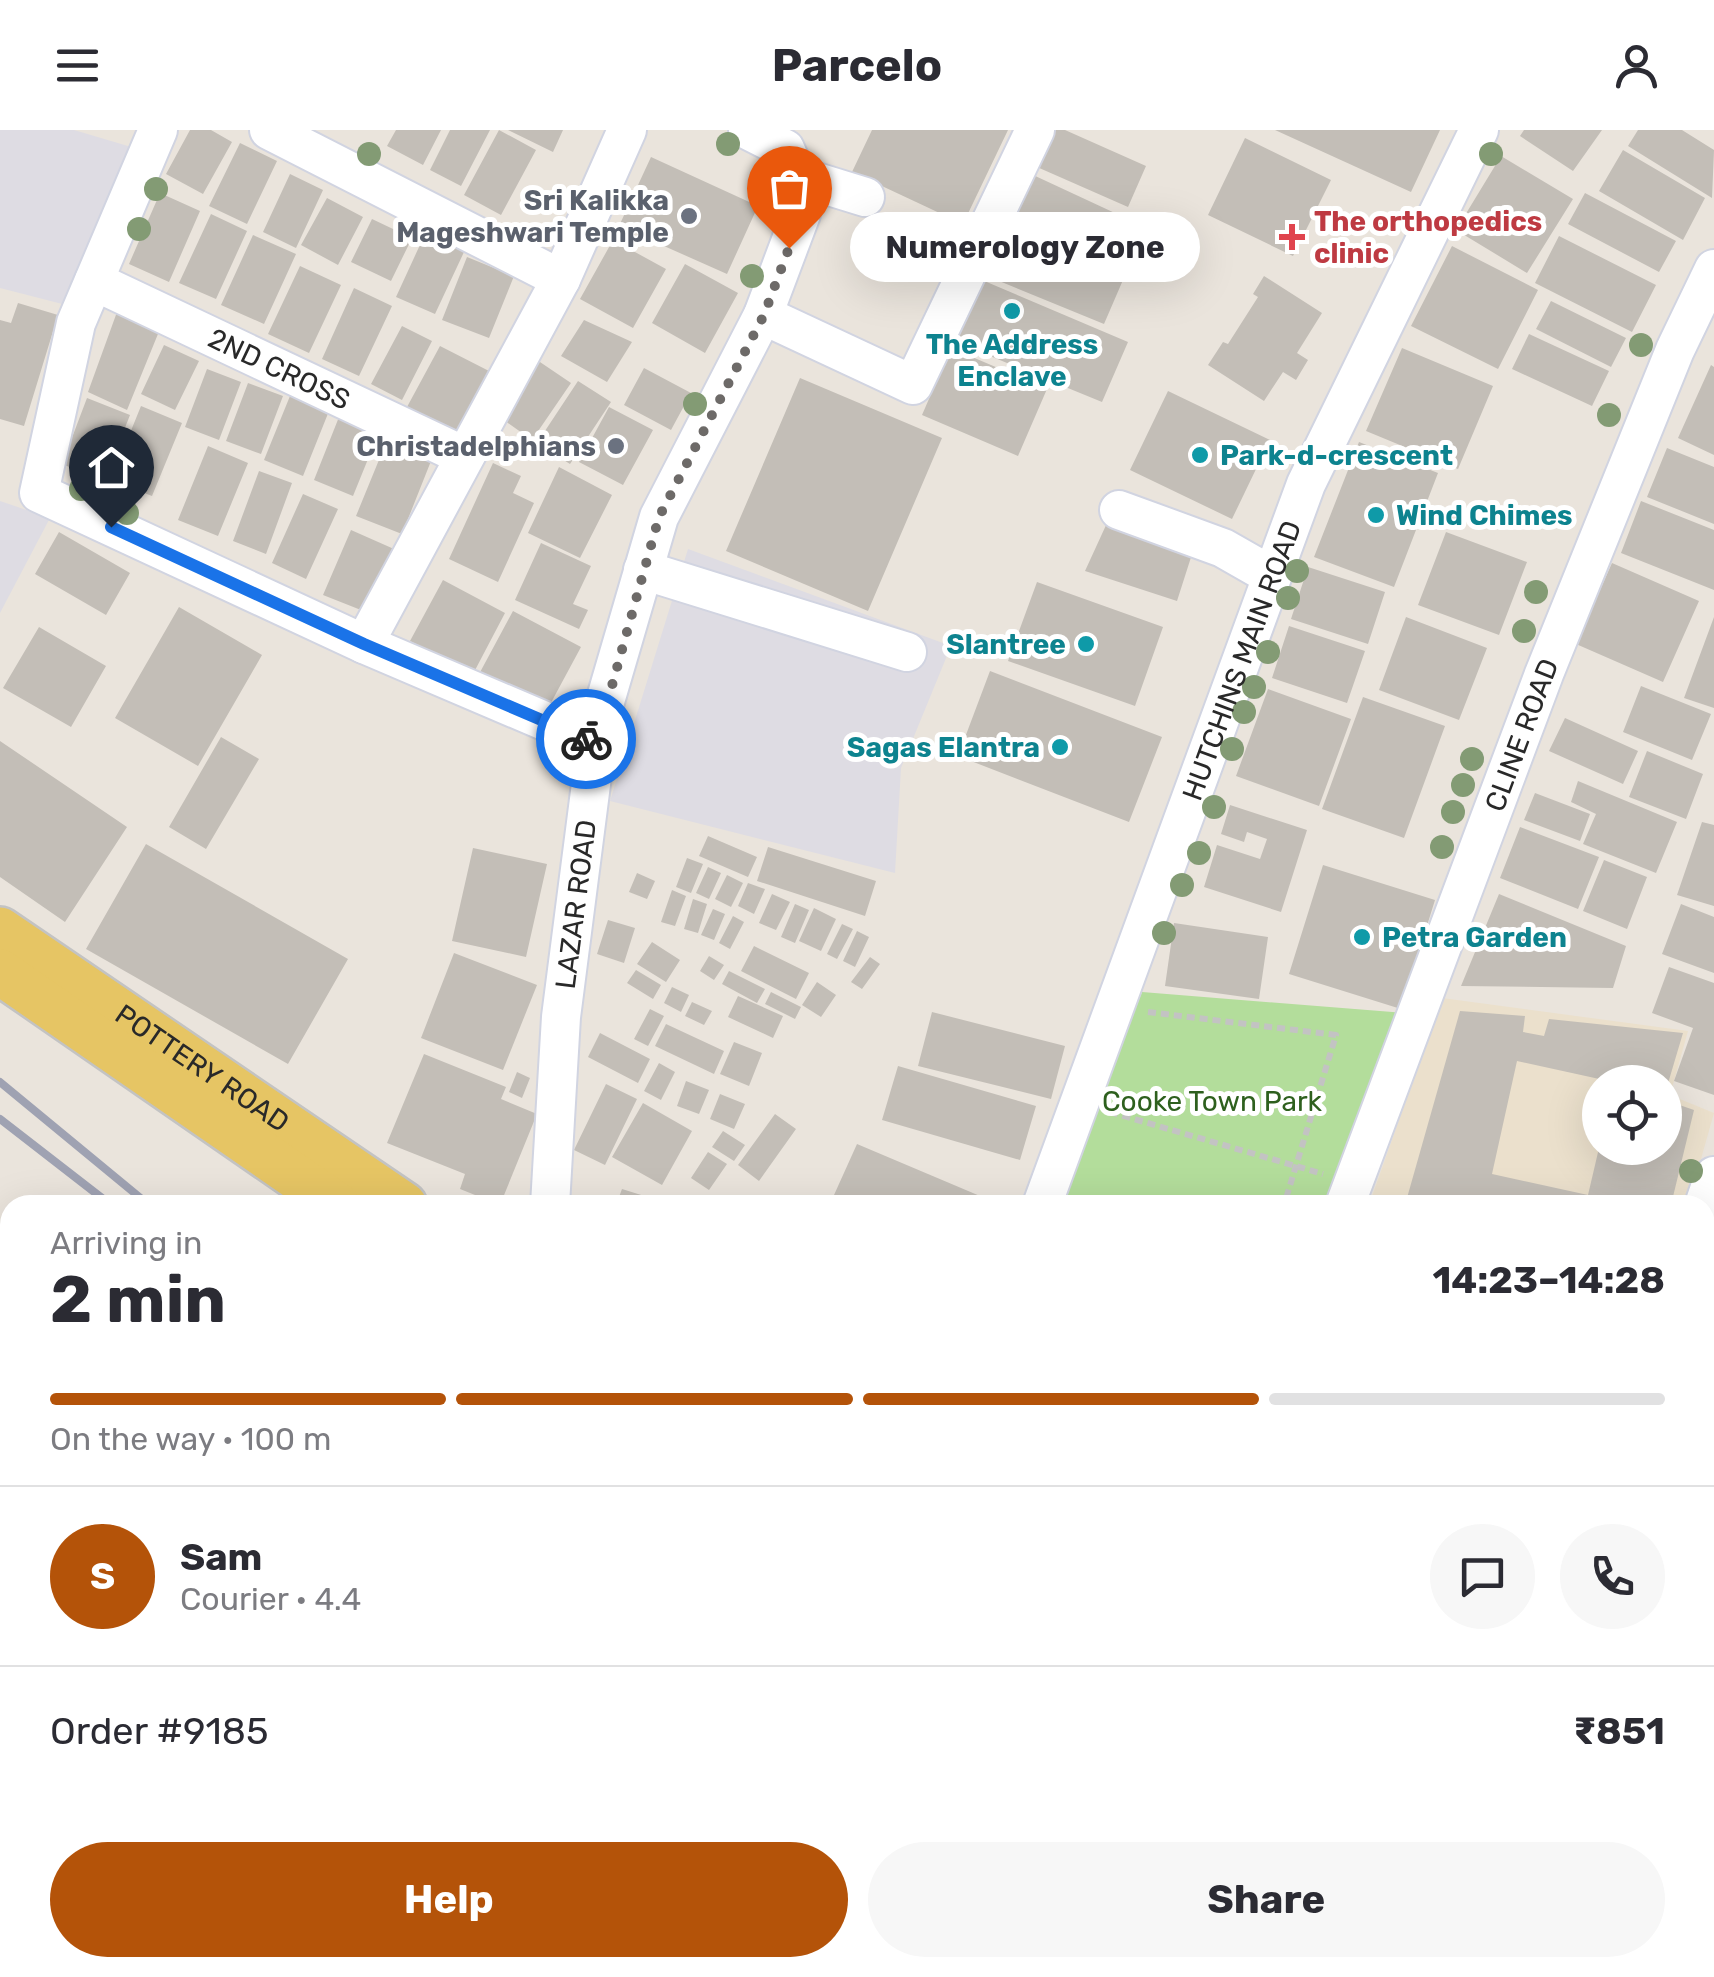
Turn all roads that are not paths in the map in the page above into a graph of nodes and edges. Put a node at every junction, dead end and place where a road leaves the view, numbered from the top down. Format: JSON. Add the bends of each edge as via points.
{"nodes":[{"id":1,"x":158,"y":130,"type":"edge"},
{"id":2,"x":269,"y":130,"type":"edge"},
{"id":3,"x":628,"y":130,"type":"edge"},
{"id":4,"x":748,"y":130,"type":"edge"},
{"id":5,"x":1035,"y":130,"type":"edge"},
{"id":6,"x":1479,"y":130,"type":"edge"},
{"id":7,"x":797,"y":176,"type":"junction"},
{"id":8,"x":865,"y":197,"type":"dead end"},
{"id":9,"x":1714,"y":269,"type":"edge"},
{"id":10,"x":561,"y":280,"type":"junction"},
{"id":11,"x":94,"y":281,"type":"junction"},
{"id":12,"x":764,"y":315,"type":"junction"},
{"id":13,"x":464,"y":456,"type":"junction"},
{"id":14,"x":1119,"y":510,"type":"dead end"},
{"id":15,"x":644,"y":570,"type":"junction"},
{"id":16,"x":1272,"y":576,"type":"junction"},
{"id":17,"x":364,"y":644,"type":"junction"},
{"id":18,"x":907,"y":652,"type":"dead end"},
{"id":19,"x":596,"y":743,"type":"junction"},
{"id":20,"x":0,"y":930,"type":"edge"},
{"id":21,"x":0,"y":972,"type":"edge"},
{"id":22,"x":1349,"y":1194,"type":"edge"},
{"id":23,"x":323,"y":1195,"type":"edge"},
{"id":24,"x":389,"y":1195,"type":"edge"},
{"id":25,"x":551,"y":1195,"type":"edge"},
{"id":26,"x":1046,"y":1195,"type":"edge"}],
"edges":[{"from":1,"to":11,"type":"street"},
{"from":2,"to":10,"type":"street"},
{"from":3,"to":10,"type":"street"},
{"from":4,"to":7,"type":"street","via":[[785,149]]},
{"from":5,"to":12,"type":"street","via":[[914,385]]},
{"from":6,"to":16,"type":"street","name":"HUTCHINS MAIN ROAD","via":[[1306,484]]},
{"from":7,"to":8,"type":"street"},
{"from":7,"to":12,"type":"street","name":"LAZAR ROAD","via":[[801,214]]},
{"from":9,"to":22,"type":"street","name":"CLINE ROAD","via":[[1544,674]]},
{"from":10,"to":13,"type":"street"},
{"from":11,"to":13,"type":"street","name":"2ND CROSS"},
{"from":11,"to":17,"type":"street","via":[[76,323],[39,494]]},
{"from":12,"to":15,"type":"street","name":"LAZAR ROAD","via":[[659,517]]},
{"from":13,"to":17,"type":"street"},
{"from":14,"to":16,"type":"street","via":[[1222,548]]},
{"from":15,"to":18,"type":"street"},
{"from":15,"to":19,"type":"street","name":"LAZAR ROAD"},
{"from":16,"to":26,"type":"street","name":"HUTCHINS MAIN ROAD"},
{"from":17,"to":19,"type":"street"},
{"from":19,"to":25,"type":"street","name":"LAZAR ROAD","via":[[561,1017]]},
{"from":20,"to":24,"type":"main road","name":"POTTERY ROAD"},
{"from":21,"to":23,"type":"main road","name":"POTTERY ROAD"}]}
